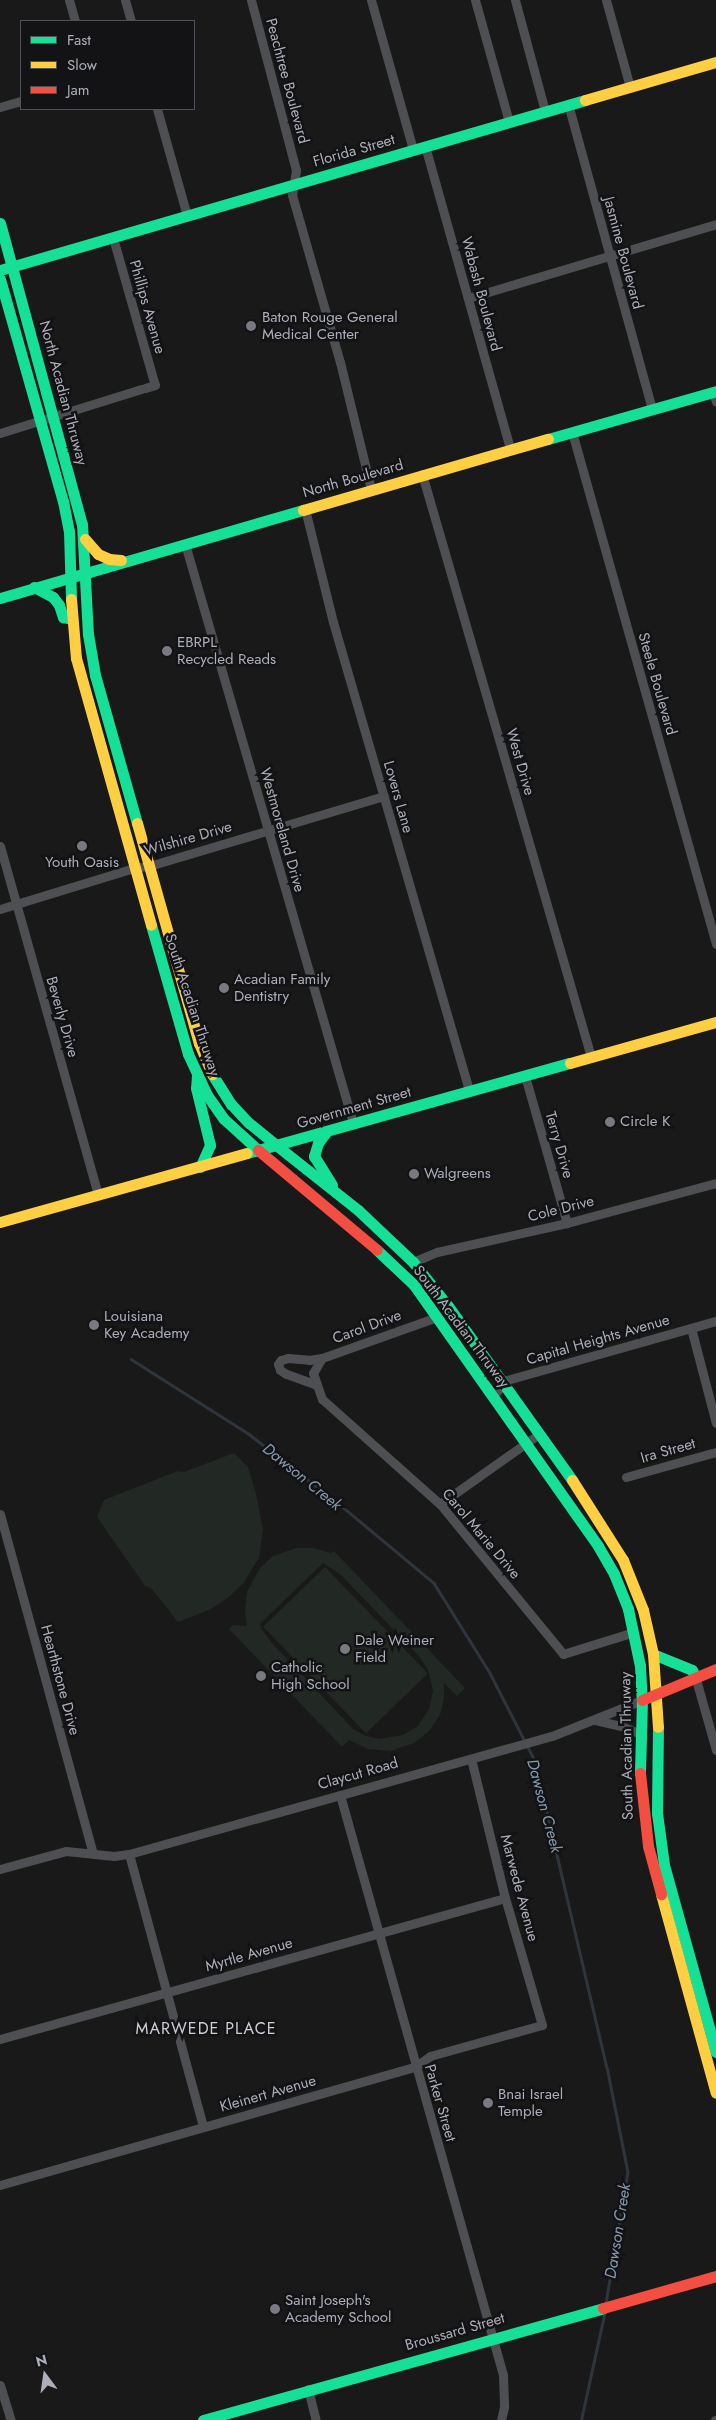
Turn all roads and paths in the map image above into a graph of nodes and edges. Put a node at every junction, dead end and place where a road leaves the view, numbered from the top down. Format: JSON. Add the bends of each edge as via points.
{"nodes":[{"id":1,"x":69,"y":0,"type":"edge"},
{"id":2,"x":125,"y":0,"type":"edge"},
{"id":3,"x":250,"y":0,"type":"edge"},
{"id":4,"x":372,"y":0,"type":"edge"},
{"id":5,"x":475,"y":0,"type":"edge"},
{"id":6,"x":514,"y":0,"type":"edge"},
{"id":7,"x":606,"y":0,"type":"edge"},
{"id":8,"x":75,"y":20,"type":"edge"},
{"id":9,"x":132,"y":20,"type":"edge"},
{"id":10,"x":716,"y":62,"type":"edge"},
{"id":11,"x":630,"y":87,"type":"junction"},
{"id":12,"x":20,"y":101,"type":"edge"},
{"id":13,"x":568,"y":104,"type":"junction"},
{"id":14,"x":0,"y":107,"type":"edge"},
{"id":15,"x":156,"y":110,"type":"edge"},
{"id":16,"x":545,"y":111,"type":"junction"},
{"id":17,"x":508,"y":122,"type":"junction"},
{"id":18,"x":425,"y":146,"type":"junction"},
{"id":19,"x":413,"y":149,"type":"junction"},
{"id":20,"x":294,"y":184,"type":"junction"},
{"id":21,"x":187,"y":216,"type":"junction"},
{"id":22,"x":0,"y":223,"type":"edge"},
{"id":23,"x":716,"y":224,"type":"edge"},
{"id":24,"x":113,"y":238,"type":"junction"},
{"id":25,"x":610,"y":256,"type":"junction"},
{"id":26,"x":12,"y":266,"type":"junction"},
{"id":27,"x":0,"y":270,"type":"edge"},
{"id":28,"x":0,"y":278,"type":"edge"},
{"id":29,"x":468,"y":298,"type":"junction"},
{"id":30,"x":715,"y":395,"type":"edge"},
{"id":31,"x":652,"y":408,"type":"junction"},
{"id":32,"x":54,"y":417,"type":"junction"},
{"id":33,"x":41,"y":421,"type":"junction"},
{"id":34,"x":572,"y":432,"type":"junction"},
{"id":35,"x":0,"y":433,"type":"edge"},
{"id":36,"x":510,"y":449,"type":"junction"},
{"id":37,"x":422,"y":474,"type":"junction"},
{"id":38,"x":371,"y":489,"type":"junction"},
{"id":39,"x":305,"y":509,"type":"junction"},
{"id":40,"x":84,"y":539,"type":"junction"},
{"id":41,"x":185,"y":544,"type":"junction"},
{"id":42,"x":126,"y":561,"type":"junction"},
{"id":43,"x":86,"y":572,"type":"junction"},
{"id":44,"x":70,"y":577,"type":"junction"},
{"id":45,"x":34,"y":587,"type":"junction"},
{"id":46,"x":0,"y":598,"type":"edge"},
{"id":47,"x":72,"y":619,"type":"junction"},
{"id":48,"x":384,"y":796,"type":"junction"},
{"id":49,"x":268,"y":831,"type":"junction"},
{"id":50,"x":0,"y":846,"type":"edge"},
{"id":51,"x":149,"y":866,"type":"junction"},
{"id":52,"x":134,"y":868,"type":"junction"},
{"id":53,"x":16,"y":904,"type":"junction"},
{"id":54,"x":0,"y":909,"type":"edge"},
{"id":55,"x":716,"y":944,"type":"edge"},
{"id":56,"x":716,"y":1022,"type":"edge"},
{"id":57,"x":591,"y":1057,"type":"junction"},
{"id":58,"x":197,"y":1076,"type":"junction"},
{"id":59,"x":525,"y":1076,"type":"junction"},
{"id":60,"x":469,"y":1091,"type":"junction"},
{"id":61,"x":353,"y":1123,"type":"junction"},
{"id":62,"x":327,"y":1131,"type":"junction"},
{"id":63,"x":276,"y":1145,"type":"junction"},
{"id":64,"x":258,"y":1150,"type":"junction"},
{"id":65,"x":200,"y":1167,"type":"junction"},
{"id":66,"x":716,"y":1183,"type":"edge"},
{"id":67,"x":337,"y":1194,"type":"junction"},
{"id":68,"x":98,"y":1195,"type":"junction"},
{"id":69,"x":0,"y":1222,"type":"edge"},
{"id":70,"x":567,"y":1223,"type":"junction"},
{"id":71,"x":413,"y":1262,"type":"junction"},
{"id":72,"x":437,"y":1317,"type":"junction"},
{"id":73,"x":716,"y":1321,"type":"edge"},
{"id":74,"x":691,"y":1328,"type":"junction"},
{"id":75,"x":322,"y":1358,"type":"junction"},
{"id":76,"x":313,"y":1373,"type":"joint"},
{"id":77,"x":503,"y":1384,"type":"junction"},
{"id":78,"x":317,"y":1385,"type":"junction"},
{"id":79,"x":494,"y":1396,"type":"junction"},
{"id":80,"x":716,"y":1423,"type":"edge"},
{"id":81,"x":539,"y":1434,"type":"junction"},
{"id":82,"x":526,"y":1443,"type":"junction"},
{"id":83,"x":716,"y":1452,"type":"edge"},
{"id":84,"x":626,"y":1477,"type":"dead end"},
{"id":85,"x":440,"y":1504,"type":"junction"},
{"id":86,"x":0,"y":1514,"type":"edge"},
{"id":87,"x":634,"y":1632,"type":"junction"},
{"id":88,"x":653,"y":1654,"type":"junction"},
{"id":89,"x":716,"y":1669,"type":"edge"},
{"id":90,"x":695,"y":1676,"type":"junction"},
{"id":91,"x":657,"y":1693,"type":"junction"},
{"id":92,"x":642,"y":1700,"type":"junction"},
{"id":93,"x":594,"y":1720,"type":"junction"},
{"id":94,"x":641,"y":1734,"type":"junction"},
{"id":95,"x":716,"y":1750,"type":"edge"},
{"id":96,"x":471,"y":1759,"type":"junction"},
{"id":97,"x":340,"y":1795,"type":"junction"},
{"id":98,"x":93,"y":1854,"type":"junction"},
{"id":99,"x":129,"y":1854,"type":"junction"},
{"id":100,"x":0,"y":1869,"type":"edge"},
{"id":101,"x":505,"y":1898,"type":"junction"},
{"id":102,"x":379,"y":1933,"type":"junction"},
{"id":103,"x":167,"y":1992,"type":"junction"},
{"id":104,"x":542,"y":2025,"type":"joint"},
{"id":105,"x":0,"y":2039,"type":"edge"},
{"id":106,"x":716,"y":2052,"type":"edge"},
{"id":107,"x":414,"y":2067,"type":"junction"},
{"id":108,"x":716,"y":2093,"type":"edge"},
{"id":109,"x":203,"y":2126,"type":"junction"},
{"id":110,"x":0,"y":2185,"type":"edge"},
{"id":111,"x":716,"y":2276,"type":"edge"},
{"id":112,"x":493,"y":2337,"type":"junction"},
{"id":113,"x":0,"y":2385,"type":"edge"},
{"id":114,"x":308,"y":2389,"type":"junction"},
{"id":115,"x":11,"y":2420,"type":"edge"},
{"id":116,"x":203,"y":2420,"type":"edge"},
{"id":117,"x":316,"y":2420,"type":"edge"},
{"id":118,"x":501,"y":2420,"type":"edge"}],
"edges":[{"from":1,"to":8,"type":"street"},
{"from":2,"to":9,"type":"street"},
{"from":3,"to":20,"type":"street","name":"Peachtree Boulevard","via":[[296,170]]},
{"from":4,"to":19,"type":"street"},
{"from":5,"to":17,"type":"street"},
{"from":6,"to":16,"type":"street"},
{"from":7,"to":11,"type":"street"},
{"from":10,"to":11,"type":"main road","name":"Florida Street"},
{"from":11,"to":13,"type":"main road","name":"Florida Street"},
{"from":12,"to":14,"type":"street"},
{"from":13,"to":16,"type":"main road","name":"Florida Street"},
{"from":13,"to":25,"type":"street","name":"Jasmine Boulevard"},
{"from":15,"to":21,"type":"street"},
{"from":16,"to":17,"type":"main road","name":"Florida Street"},
{"from":17,"to":18,"type":"main road","name":"Florida Street"},
{"from":18,"to":19,"type":"main road","name":"Florida Street"},
{"from":18,"to":29,"type":"street","name":"Wabash Boulevard"},
{"from":19,"to":20,"type":"main road","name":"Florida Street"},
{"from":20,"to":21,"type":"main road","name":"Florida Street"},
{"from":20,"to":38,"type":"street","name":"Peachtree Boulevard","via":[[292,195],[340,362]]},
{"from":21,"to":24,"type":"main road","name":"Florida Street"},
{"from":22,"to":26,"type":"main road","name":"North Acadian Thruway"},
{"from":23,"to":25,"type":"street"},
{"from":24,"to":26,"type":"main road","name":"Florida Street"},
{"from":24,"to":32,"type":"street","name":"Phillips Avenue","via":[[155,385]]},
{"from":25,"to":29,"type":"street"},
{"from":25,"to":31,"type":"street","name":"Jasmine Boulevard"},
{"from":26,"to":27,"type":"main road","name":"Florida Street"},
{"from":26,"to":32,"type":"main road","name":"North Acadian Thruway"},
{"from":28,"to":33,"type":"main road","name":"North Acadian Thruway"},
{"from":29,"to":36,"type":"street","name":"Wabash Boulevard"},
{"from":30,"to":31,"type":"main road","name":"North Boulevard"},
{"from":31,"to":34,"type":"main road","name":"North Boulevard"},
{"from":32,"to":33,"type":"street"},
{"from":32,"to":40,"type":"main road","name":"North Acadian Thruway","via":[[80,512]]},
{"from":33,"to":35,"type":"street"},
{"from":33,"to":44,"type":"main road","name":"North Acadian Thruway","via":[[66,517]]},
{"from":34,"to":36,"type":"main road","name":"North Boulevard"},
{"from":34,"to":55,"type":"street","name":"Steele Boulevard"},
{"from":36,"to":37,"type":"main road","name":"North Boulevard"},
{"from":37,"to":38,"type":"main road","name":"North Boulevard"},
{"from":37,"to":57,"type":"street","name":"West Drive"},
{"from":38,"to":39,"type":"main road","name":"North Boulevard"},
{"from":39,"to":41,"type":"main road","name":"North Boulevard"},
{"from":39,"to":48,"type":"street","name":"Lovers Lane","via":[[333,622]]},
{"from":40,"to":42,"type":"main road","via":[[98,554]]},
{"from":40,"to":43,"type":"main road","name":"North Acadian Thruway"},
{"from":41,"to":42,"type":"main road","name":"North Boulevard"},
{"from":41,"to":49,"type":"street","name":"Westmoreland Drive"},
{"from":42,"to":43,"type":"main road","name":"North Boulevard"},
{"from":43,"to":44,"type":"main road","name":"North Boulevard"},
{"from":43,"to":51,"type":"main road","name":"South Acadian Thruway","via":[[88,634],[95,675]]},
{"from":44,"to":45,"type":"main road","name":"North Boulevard"},
{"from":44,"to":47,"type":"main road","name":"South Acadian Thruway"},
{"from":45,"to":46,"type":"main road","name":"North Boulevard"},
{"from":45,"to":47,"type":"main road","via":[[53,597],[63,617]]},
{"from":47,"to":52,"type":"main road","name":"South Acadian Thruway","via":[[76,658]]},
{"from":48,"to":49,"type":"street","name":"Wilshire Drive"},
{"from":48,"to":60,"type":"street","name":"Lovers Lane"},
{"from":49,"to":51,"type":"street","name":"Wilshire Drive"},
{"from":49,"to":61,"type":"street","name":"Westmoreland Drive"},
{"from":50,"to":53,"type":"street","name":"Beverly Drive"},
{"from":51,"to":52,"type":"street","name":"Wilshire Drive"},
{"from":51,"to":63,"type":"main road","name":"South Acadian Thruway","via":[[199,1043],[210,1071],[239,1114]]},
{"from":52,"to":53,"type":"street","name":"Wilshire Drive"},
{"from":52,"to":58,"type":"main road","name":"South Acadian Thruway"},
{"from":53,"to":54,"type":"street","name":"Wilshire Drive"},
{"from":53,"to":68,"type":"street","name":"Beverly Drive"},
{"from":56,"to":57,"type":"main road","name":"Government Street"},
{"from":57,"to":59,"type":"main road","name":"Government Street"},
{"from":58,"to":64,"type":"main road","name":"South Acadian Thruway","via":[[218,1112]]},
{"from":58,"to":65,"type":"main road","via":[[196,1088],[210,1145]]},
{"from":59,"to":60,"type":"main road","name":"Government Street"},
{"from":59,"to":70,"type":"street","name":"Terry Drive"},
{"from":60,"to":61,"type":"main road","name":"Government Street"},
{"from":61,"to":62,"type":"main road","name":"Government Street"},
{"from":62,"to":63,"type":"main road","name":"Government Street"},
{"from":62,"to":67,"type":"main road","via":[[318,1142],[314,1156]]},
{"from":63,"to":64,"type":"main road","name":"Government Street"},
{"from":63,"to":67,"type":"main road","name":"South Acadian Thruway"},
{"from":64,"to":65,"type":"main road","name":"Government Street"},
{"from":64,"to":72,"type":"main road","name":"South Acadian Thruway","via":[[375,1246],[414,1285]]},
{"from":65,"to":68,"type":"main road","name":"Government Street"},
{"from":66,"to":70,"type":"street","name":"Cole Drive"},
{"from":67,"to":71,"type":"main road","name":"South Acadian Thruway","via":[[386,1234]]},
{"from":68,"to":69,"type":"main road","name":"Government Street"},
{"from":70,"to":71,"type":"street","name":"Cole Drive","via":[[437,1252]]},
{"from":71,"to":77,"type":"main road","name":"South Acadian Thruway"},
{"from":72,"to":75,"type":"street","name":"Carol Drive"},
{"from":72,"to":79,"type":"main road","name":"South Acadian Thruway"},
{"from":73,"to":74,"type":"street","name":"Capital Heights Avenue"},
{"from":74,"to":77,"type":"street","name":"Capital Heights Avenue","via":[[507,1380]]},
{"from":74,"to":80,"type":"street"},
{"from":75,"to":76,"type":"street","name":"Carol Drive"},
{"from":75,"to":78,"type":"street","via":[[288,1358],[278,1364],[286,1374]]},
{"from":76,"to":78,"type":"street","name":"Carol Marie Drive"},
{"from":77,"to":79,"type":"street"},
{"from":77,"to":81,"type":"main road","name":"South Acadian Thruway"},
{"from":78,"to":85,"type":"street","name":"Carol Marie Drive","via":[[322,1399]]},
{"from":79,"to":82,"type":"main road","name":"South Acadian Thruway"},
{"from":81,"to":82,"type":"street"},
{"from":81,"to":88,"type":"main road","name":"South Acadian Thruway","via":[[623,1560],[643,1610]]},
{"from":82,"to":85,"type":"street"},
{"from":82,"to":87,"type":"main road","name":"South Acadian Thruway","via":[[607,1560]]},
{"from":83,"to":84,"type":"street","name":"Ira Street"},
{"from":85,"to":87,"type":"street","name":"Carol Marie Drive","via":[[563,1654]]},
{"from":86,"to":98,"type":"street","name":"Hearthstone Drive"},
{"from":87,"to":92,"type":"main road","name":"South Acadian Thruway"},
{"from":88,"to":90,"type":"main road","via":[[692,1670]]},
{"from":88,"to":91,"type":"main road","name":"South Acadian Thruway"},
{"from":89,"to":90,"type":"main road","name":"Claycut Road"},
{"from":90,"to":91,"type":"main road","name":"Claycut Road"},
{"from":90,"to":95,"type":"street"},
{"from":91,"to":92,"type":"main road","name":"Claycut Road"},
{"from":91,"to":106,"type":"main road","name":"South Acadian Thruway","via":[[656,1782],[660,1844]]},
{"from":92,"to":93,"type":"street","name":"Claycut Road"},
{"from":92,"to":94,"type":"main road","name":"South Acadian Thruway"},
{"from":93,"to":94,"type":"street"},
{"from":93,"to":96,"type":"street","name":"Claycut Road","via":[[552,1736]]},
{"from":94,"to":108,"type":"main road","name":"South Acadian Thruway","via":[[640,1787],[648,1846]]},
{"from":96,"to":97,"type":"street","name":"Claycut Road"},
{"from":96,"to":101,"type":"street","name":"Marwede Avenue"},
{"from":97,"to":99,"type":"street","name":"Claycut Road"},
{"from":97,"to":102,"type":"street","name":"Parker Street"},
{"from":98,"to":99,"type":"street","name":"Claycut Road"},
{"from":98,"to":100,"type":"street","name":"Claycut Road","via":[[66,1851]]},
{"from":99,"to":103,"type":"street"},
{"from":101,"to":102,"type":"street","name":"Myrtle Avenue"},
{"from":101,"to":104,"type":"street","name":"Marwede Avenue"},
{"from":102,"to":103,"type":"street","name":"Myrtle Avenue"},
{"from":102,"to":107,"type":"street","name":"Parker Street"},
{"from":103,"to":105,"type":"street","name":"Myrtle Avenue"},
{"from":103,"to":109,"type":"street"},
{"from":104,"to":107,"type":"street","name":"Kleinert Avenue","via":[[430,2056]]},
{"from":107,"to":109,"type":"street","name":"Kleinert Avenue"},
{"from":107,"to":112,"type":"street","name":"Parker Street"},
{"from":109,"to":110,"type":"street","name":"Kleinert Avenue"},
{"from":111,"to":112,"type":"main road","name":"Broussard Street"},
{"from":112,"to":114,"type":"main road","name":"Broussard Street"},
{"from":112,"to":118,"type":"street","name":"Parker Street","via":[[503,2375]]},
{"from":113,"to":115,"type":"street"},
{"from":114,"to":116,"type":"main road","name":"Broussard Street"},
{"from":114,"to":117,"type":"street"}]}
